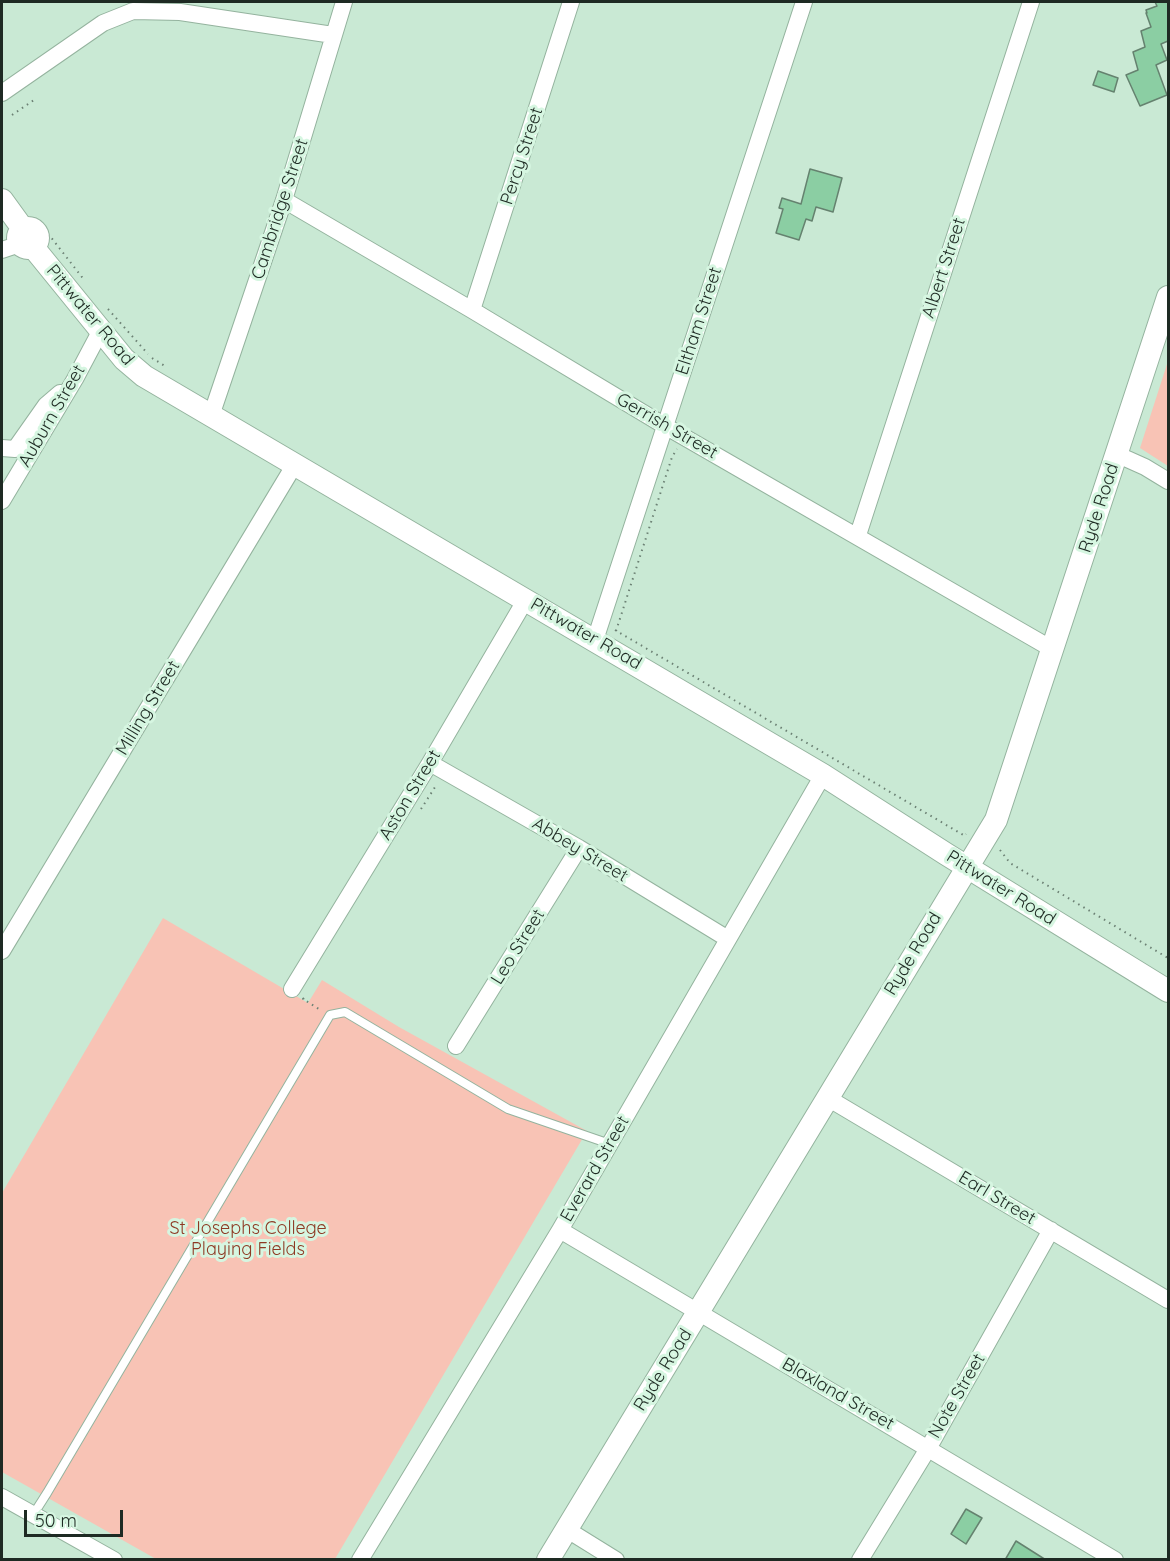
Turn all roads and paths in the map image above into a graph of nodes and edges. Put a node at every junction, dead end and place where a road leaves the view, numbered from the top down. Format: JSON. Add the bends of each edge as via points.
{"nodes":[{"id":1,"x":344,"y":2,"type":"edge"},
{"id":2,"x":571,"y":2,"type":"edge"},
{"id":3,"x":804,"y":2,"type":"edge"},
{"id":4,"x":1031,"y":2,"type":"edge"},
{"id":5,"x":131,"y":6,"type":"edge"},
{"id":6,"x":333,"y":35,"type":"junction"},
{"id":7,"x":2,"y":93,"type":"edge"},
{"id":8,"x":34,"y":100,"type":"dead end"},
{"id":9,"x":12,"y":115,"type":"dead end"},
{"id":10,"x":2,"y":200,"type":"edge"},
{"id":11,"x":284,"y":200,"type":"junction"},
{"id":12,"x":23,"y":241,"type":"edge"},
{"id":13,"x":86,"y":282,"type":"dead end"},
{"id":14,"x":1168,"y":297,"type":"edge"},
{"id":15,"x":107,"y":308,"type":"dead end"},
{"id":16,"x":472,"y":310,"type":"junction"},
{"id":17,"x":101,"y":330,"type":"junction"},
{"id":18,"x":167,"y":367,"type":"dead end"},
{"id":19,"x":75,"y":379,"type":"junction"},
{"id":20,"x":211,"y":416,"type":"junction"},
{"id":21,"x":665,"y":426,"type":"junction"},
{"id":22,"x":2,"y":448,"type":"edge"},
{"id":23,"x":676,"y":449,"type":"dead end"},
{"id":24,"x":1116,"y":454,"type":"junction"},
{"id":25,"x":295,"y":464,"type":"junction"},
{"id":26,"x":1168,"y":481,"type":"edge"},
{"id":27,"x":2,"y":501,"type":"edge"},
{"id":28,"x":858,"y":535,"type":"junction"},
{"id":29,"x":526,"y":599,"type":"junction"},
{"id":30,"x":609,"y":634,"type":"junction"},
{"id":31,"x":1052,"y":649,"type":"junction"},
{"id":32,"x":430,"y":763,"type":"junction"},
{"id":33,"x":823,"y":775,"type":"junction"},
{"id":34,"x":965,"y":836,"type":"dead end"},
{"id":35,"x":579,"y":848,"type":"junction"},
{"id":36,"x":1003,"y":852,"type":"dead end"},
{"id":37,"x":968,"y":867,"type":"junction"},
{"id":38,"x":728,"y":939,"type":"junction"},
{"id":39,"x":2,"y":951,"type":"edge"},
{"id":40,"x":1168,"y":957,"type":"edge"},
{"id":41,"x":1168,"y":991,"type":"edge"},
{"id":42,"x":297,"y":994,"type":"joint"},
{"id":43,"x":330,"y":1015,"type":"junction"},
{"id":44,"x":456,"y":1046,"type":"dead end"},
{"id":45,"x":826,"y":1097,"type":"junction"},
{"id":46,"x":610,"y":1144,"type":"junction"},
{"id":47,"x":560,"y":1230,"type":"junction"},
{"id":48,"x":1051,"y":1230,"type":"junction"},
{"id":49,"x":1168,"y":1300,"type":"edge"},
{"id":50,"x":699,"y":1313,"type":"junction"},
{"id":51,"x":928,"y":1447,"type":"junction"},
{"id":52,"x":2,"y":1497,"type":"edge"},
{"id":53,"x":33,"y":1515,"type":"junction"},
{"id":54,"x":566,"y":1529,"type":"junction"},
{"id":55,"x":114,"y":1560,"type":"edge"},
{"id":56,"x":360,"y":1560,"type":"edge"},
{"id":57,"x":548,"y":1560,"type":"edge"},
{"id":58,"x":616,"y":1560,"type":"edge"},
{"id":59,"x":860,"y":1560,"type":"edge"},
{"id":60,"x":1115,"y":1560,"type":"edge"}],
"edges":[{"from":1,"to":6,"type":"street","name":"Cambridge Street"},
{"from":2,"to":16,"type":"street","name":"Percy Street"},
{"from":3,"to":21,"type":"street","name":"Eltham Street"},
{"from":4,"to":28,"type":"street","name":"Albert Street"},
{"from":5,"to":6,"type":"street"},
{"from":5,"to":7,"type":"street"},
{"from":6,"to":11,"type":"street","name":"Cambridge Street"},
{"from":8,"to":9,"type":"path"},
{"from":10,"to":12,"type":"main road","name":"Pittwater Road"},
{"from":11,"to":16,"type":"street","name":"Gerrish Street"},
{"from":11,"to":20,"type":"street","name":"Cambridge Street"},
{"from":12,"to":13,"type":"path","via":[[50,236]]},
{"from":12,"to":17,"type":"main road","name":"Pittwater Road"},
{"from":14,"to":24,"type":"main road","name":"Ryde Road"},
{"from":15,"to":18,"type":"path","via":[[149,356]]},
{"from":16,"to":21,"type":"street","name":"Gerrish Street"},
{"from":17,"to":19,"type":"street","name":"Auburn Street"},
{"from":17,"to":20,"type":"main road","name":"Pittwater Road","via":[[134,368]]},
{"from":19,"to":22,"type":"street","via":[[46,405],[15,449]]},
{"from":19,"to":27,"type":"street","name":"Auburn Street"},
{"from":20,"to":25,"type":"main road","name":"Pittwater Road"},
{"from":21,"to":28,"type":"street","name":"Gerrish Street"},
{"from":21,"to":30,"type":"street","name":"Eltham Street"},
{"from":23,"to":30,"type":"path"},
{"from":24,"to":26,"type":"street"},
{"from":24,"to":31,"type":"main road","name":"Ryde Road"},
{"from":25,"to":29,"type":"main road","name":"Pittwater Road"},
{"from":25,"to":39,"type":"street","name":"Milling Street"},
{"from":28,"to":31,"type":"street","name":"Gerrish Street"},
{"from":29,"to":30,"type":"main road","name":"Pittwater Road"},
{"from":29,"to":32,"type":"street","name":"Aston Street"},
{"from":30,"to":33,"type":"main road","name":"Pittwater Road"},
{"from":30,"to":34,"type":"path"},
{"from":31,"to":37,"type":"main road","name":"Ryde Road","via":[[996,820]]},
{"from":32,"to":35,"type":"street","name":"Abbey Street"},
{"from":32,"to":42,"type":"street","name":"Aston Street"},
{"from":33,"to":37,"type":"main road","name":"Pittwater Road"},
{"from":33,"to":38,"type":"street","name":"Everard Street"},
{"from":35,"to":38,"type":"street","name":"Abbey Street"},
{"from":35,"to":44,"type":"street","name":"Leo Street"},
{"from":36,"to":40,"type":"path","via":[[1010,863]]},
{"from":37,"to":41,"type":"main road","name":"Pittwater Road"},
{"from":37,"to":45,"type":"main road","name":"Ryde Road"},
{"from":38,"to":46,"type":"street","name":"Everard Street"},
{"from":42,"to":43,"type":"path"},
{"from":43,"to":46,"type":"lane","via":[[345,1012],[508,1109]]},
{"from":43,"to":53,"type":"lane"},
{"from":45,"to":48,"type":"street","name":"Earl Street"},
{"from":45,"to":50,"type":"main road","name":"Ryde Road"},
{"from":46,"to":47,"type":"street","name":"Everard Street"},
{"from":47,"to":50,"type":"street","name":"Blaxland Street"},
{"from":47,"to":56,"type":"street","name":"Everard Street"},
{"from":48,"to":49,"type":"street","name":"Earl Street"},
{"from":48,"to":51,"type":"street","name":"Note Street"},
{"from":50,"to":51,"type":"street","name":"Blaxland Street"},
{"from":50,"to":54,"type":"main road","name":"Ryde Road"},
{"from":51,"to":59,"type":"street","name":"Note Street"},
{"from":51,"to":60,"type":"street","name":"Blaxland Street"},
{"from":52,"to":53,"type":"street"},
{"from":53,"to":55,"type":"street"},
{"from":54,"to":57,"type":"main road","name":"Ryde Road"},
{"from":54,"to":58,"type":"street"}]}
